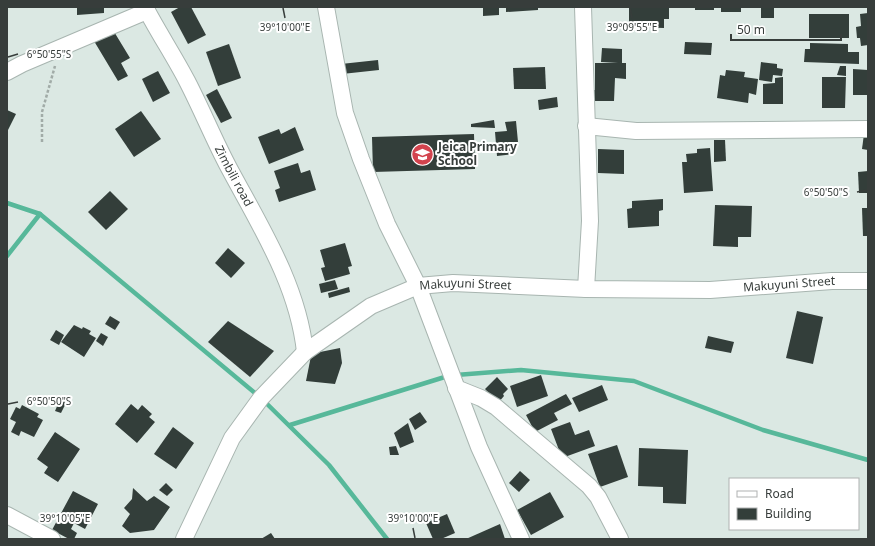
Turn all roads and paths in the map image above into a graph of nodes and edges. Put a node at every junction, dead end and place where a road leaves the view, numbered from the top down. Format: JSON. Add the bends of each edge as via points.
{"nodes":[{"id":1,"x":326,"y":7,"type":"edge"},
{"id":2,"x":583,"y":7,"type":"edge"},
{"id":3,"x":146,"y":9,"type":"edge"},
{"id":4,"x":62,"y":47,"type":"junction"},
{"id":5,"x":7,"y":72,"type":"edge"},
{"id":6,"x":586,"y":126,"type":"junction"},
{"id":7,"x":868,"y":129,"type":"edge"},
{"id":8,"x":42,"y":142,"type":"dead end"},
{"id":9,"x":868,"y":281,"type":"edge"},
{"id":10,"x":418,"y":286,"type":"junction"},
{"id":11,"x":586,"y":289,"type":"junction"},
{"id":12,"x":305,"y":352,"type":"junction"},
{"id":13,"x":456,"y":388,"type":"junction"},
{"id":14,"x":7,"y":515,"type":"edge"},
{"id":15,"x":52,"y":539,"type":"edge"},
{"id":16,"x":184,"y":539,"type":"edge"},
{"id":17,"x":520,"y":539,"type":"edge"},
{"id":18,"x":620,"y":539,"type":"edge"}],
"edges":[{"from":1,"to":10,"type":"street","via":[[345,113],[387,224]]},
{"from":2,"to":6,"type":"street"},
{"from":3,"to":4,"type":"street"},
{"from":3,"to":12,"type":"street","name":"Zimbili road","via":[[189,86],[226,164],[278,262],[294,299],[302,327]]},
{"from":4,"to":5,"type":"street"},
{"from":4,"to":8,"type":"path","via":[[42,112]]},
{"from":6,"to":7,"type":"street","via":[[636,131]]},
{"from":6,"to":11,"type":"street","via":[[590,221]]},
{"from":9,"to":11,"type":"street","name":"Makuyuni Street","via":[[832,280],[710,290]]},
{"from":10,"to":11,"type":"street","name":"Makuyuni Street","via":[[453,283]]},
{"from":10,"to":12,"type":"street","name":"Makuyuni Street","via":[[371,306]]},
{"from":10,"to":13,"type":"street"},
{"from":12,"to":16,"type":"street","name":"Makuyuni Street","via":[[261,398],[232,438]]},
{"from":13,"to":17,"type":"street"},
{"from":13,"to":18,"type":"street","via":[[496,407],[589,486],[598,497]]},
{"from":14,"to":15,"type":"street"}]}
